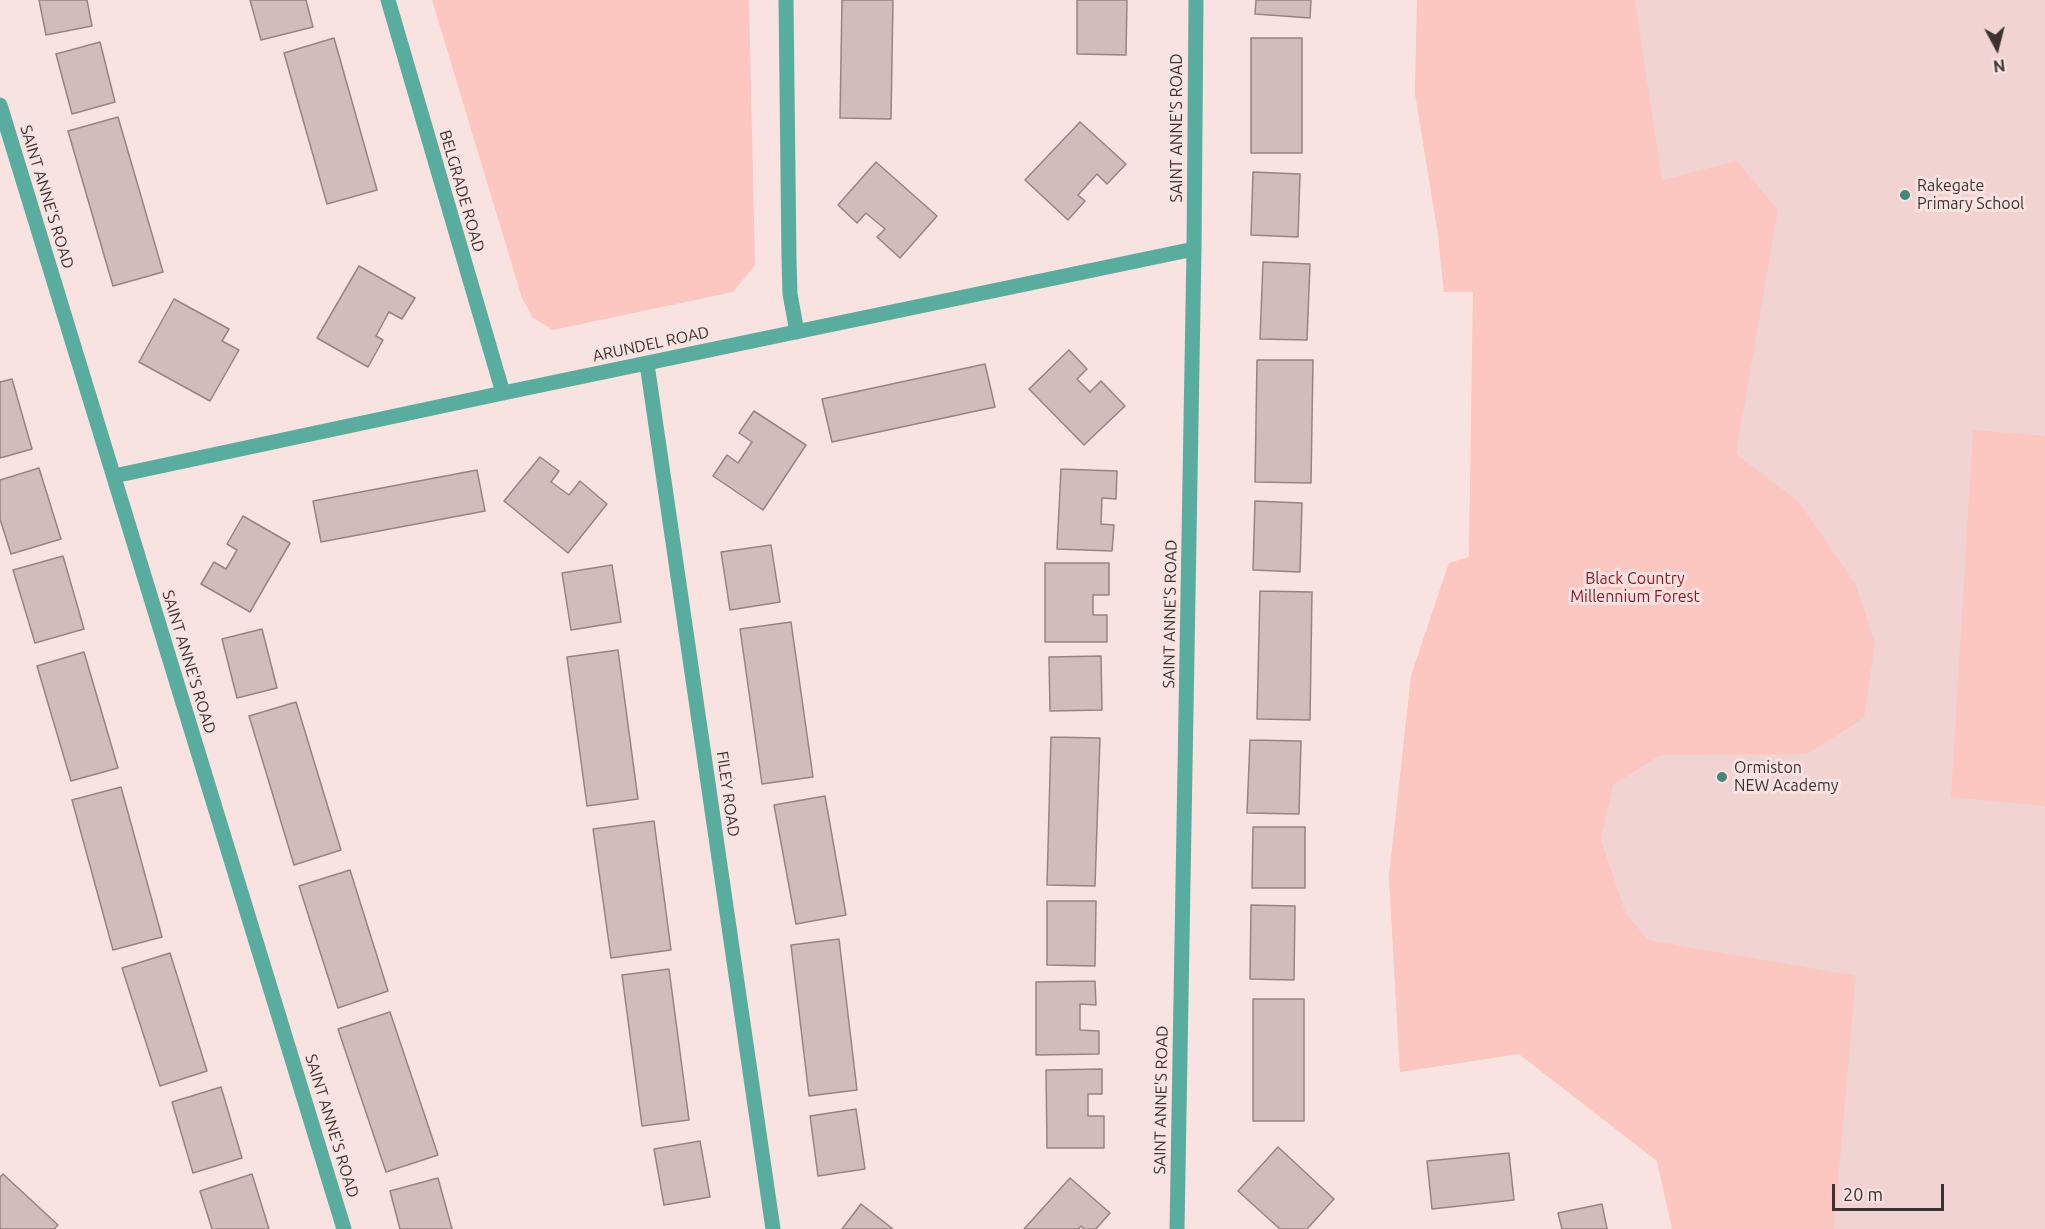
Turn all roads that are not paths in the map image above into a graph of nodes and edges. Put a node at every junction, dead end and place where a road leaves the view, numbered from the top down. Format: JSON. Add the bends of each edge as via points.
{"nodes":[{"id":1,"x":388,"y":0,"type":"edge"},
{"id":2,"x":786,"y":0,"type":"edge"},
{"id":3,"x":1196,"y":0,"type":"edge"},
{"id":4,"x":0,"y":105,"type":"edge"},
{"id":5,"x":1194,"y":249,"type":"junction"},
{"id":6,"x":797,"y":332,"type":"junction"},
{"id":7,"x":647,"y":363,"type":"junction"},
{"id":8,"x":503,"y":393,"type":"junction"},
{"id":9,"x":114,"y":476,"type":"junction"},
{"id":10,"x":344,"y":1229,"type":"edge"},
{"id":11,"x":773,"y":1229,"type":"edge"},
{"id":12,"x":1177,"y":1229,"type":"edge"}],
"edges":[{"from":1,"to":8,"type":"street","name":"BELGRADE ROAD"},
{"from":2,"to":6,"type":"street","via":[[790,294]]},
{"from":3,"to":5,"type":"street","name":"SAINT ANNE'S ROAD"},
{"from":4,"to":9,"type":"street","name":"SAINT ANNE'S ROAD"},
{"from":5,"to":6,"type":"street","name":"ARUNDEL ROAD"},
{"from":5,"to":12,"type":"street","name":"SAINT ANNE'S ROAD"},
{"from":6,"to":7,"type":"street","name":"ARUNDEL ROAD"},
{"from":7,"to":8,"type":"street","name":"ARUNDEL ROAD"},
{"from":7,"to":11,"type":"street","name":"FILEY ROAD"},
{"from":8,"to":9,"type":"street","name":"ARUNDEL ROAD"},
{"from":9,"to":10,"type":"street","name":"SAINT ANNE'S ROAD"}]}
